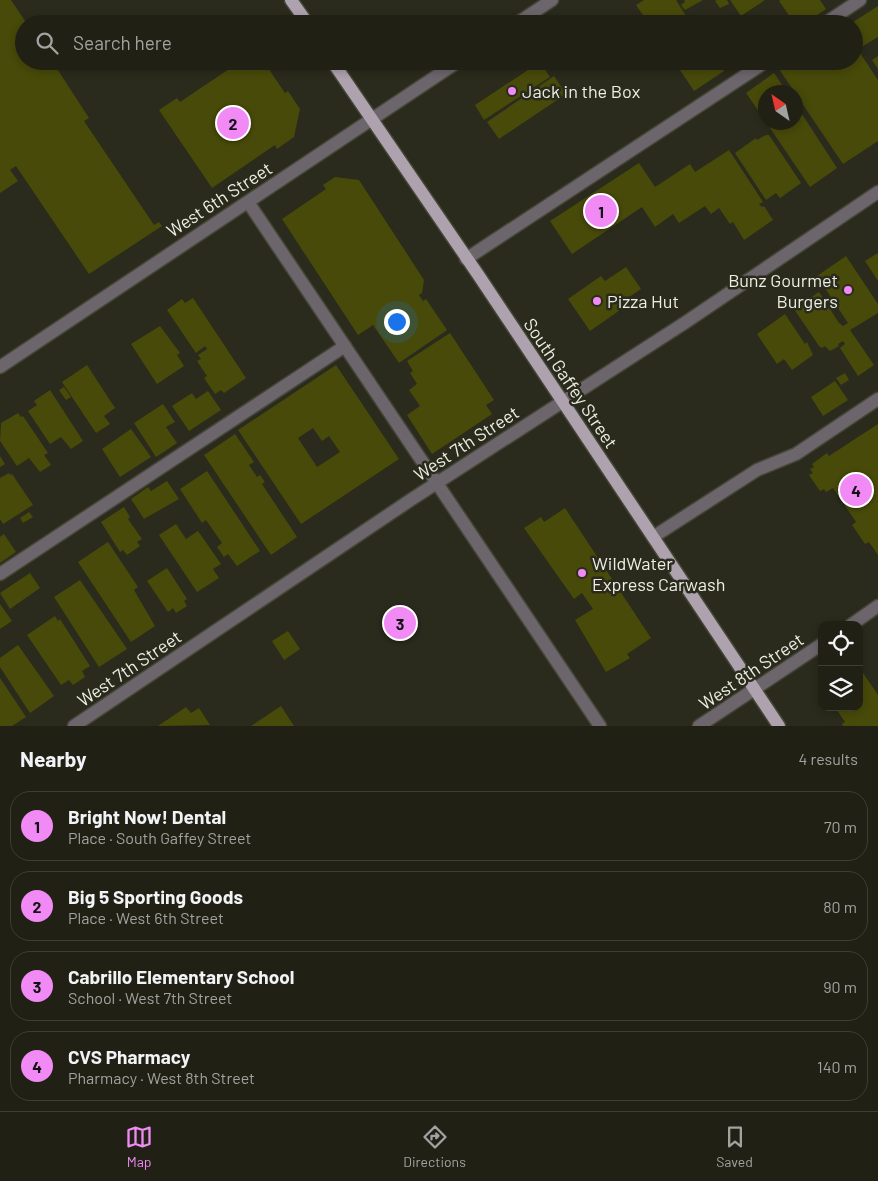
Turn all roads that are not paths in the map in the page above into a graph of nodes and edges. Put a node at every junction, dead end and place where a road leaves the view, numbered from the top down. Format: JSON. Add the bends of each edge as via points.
{"nodes":[{"id":1,"x":291,"y":0,"type":"edge"},
{"id":2,"x":552,"y":0,"type":"edge"},
{"id":3,"x":860,"y":0,"type":"edge"},
{"id":4,"x":302,"y":15,"type":"edge"},
{"id":5,"x":530,"y":15,"type":"edge"},
{"id":6,"x":838,"y":15,"type":"edge"},
{"id":7,"x":338,"y":70,"type":"edge"},
{"id":8,"x":445,"y":70,"type":"edge"},
{"id":9,"x":753,"y":70,"type":"edge"},
{"id":10,"x":370,"y":120,"type":"junction"},
{"id":11,"x":878,"y":192,"type":"edge"},
{"id":12,"x":248,"y":202,"type":"junction"},
{"id":13,"x":466,"y":260,"type":"junction"},
{"id":14,"x":346,"y":346,"type":"junction"},
{"id":15,"x":0,"y":367,"type":"edge"},
{"id":16,"x":878,"y":398,"type":"edge"},
{"id":17,"x":562,"y":401,"type":"junction"},
{"id":18,"x":437,"y":484,"type":"junction"},
{"id":19,"x":653,"y":537,"type":"junction"},
{"id":20,"x":0,"y":574,"type":"edge"},
{"id":21,"x":878,"y":606,"type":"edge"},
{"id":22,"x":857,"y":621,"type":"edge"},
{"id":23,"x":818,"y":647,"type":"edge"},
{"id":24,"x":755,"y":689,"type":"junction"},
{"id":25,"x":74,"y":726,"type":"edge"},
{"id":26,"x":600,"y":726,"type":"edge"},
{"id":27,"x":699,"y":726,"type":"edge"},
{"id":28,"x":779,"y":726,"type":"edge"}],
"edges":[{"from":1,"to":4,"type":"main road"},
{"from":2,"to":5,"type":"street"},
{"from":3,"to":6,"type":"street"},
{"from":7,"to":10,"type":"main road","name":"South Gaffey Street"},
{"from":8,"to":10,"type":"street","name":"West 6th Street"},
{"from":9,"to":13,"type":"street"},
{"from":10,"to":12,"type":"street","name":"West 6th Street"},
{"from":10,"to":13,"type":"main road","name":"South Gaffey Street"},
{"from":11,"to":17,"type":"street","name":"West 7th Street","via":[[686,322]]},
{"from":12,"to":14,"type":"street"},
{"from":12,"to":15,"type":"street","name":"West 6th Street"},
{"from":13,"to":17,"type":"main road","name":"South Gaffey Street"},
{"from":14,"to":18,"type":"street"},
{"from":14,"to":20,"type":"street"},
{"from":16,"to":19,"type":"street","via":[[796,454],[757,470]]},
{"from":17,"to":18,"type":"street","name":"West 7th Street"},
{"from":17,"to":19,"type":"main road","name":"South Gaffey Street"},
{"from":18,"to":25,"type":"street","name":"West 7th Street"},
{"from":18,"to":26,"type":"street"},
{"from":19,"to":24,"type":"main road","name":"South Gaffey Street"},
{"from":21,"to":22,"type":"street"},
{"from":23,"to":24,"type":"street","name":"West 8th Street"},
{"from":24,"to":27,"type":"street","name":"West 8th Street"},
{"from":24,"to":28,"type":"main road","name":"South Gaffey Street"}]}
